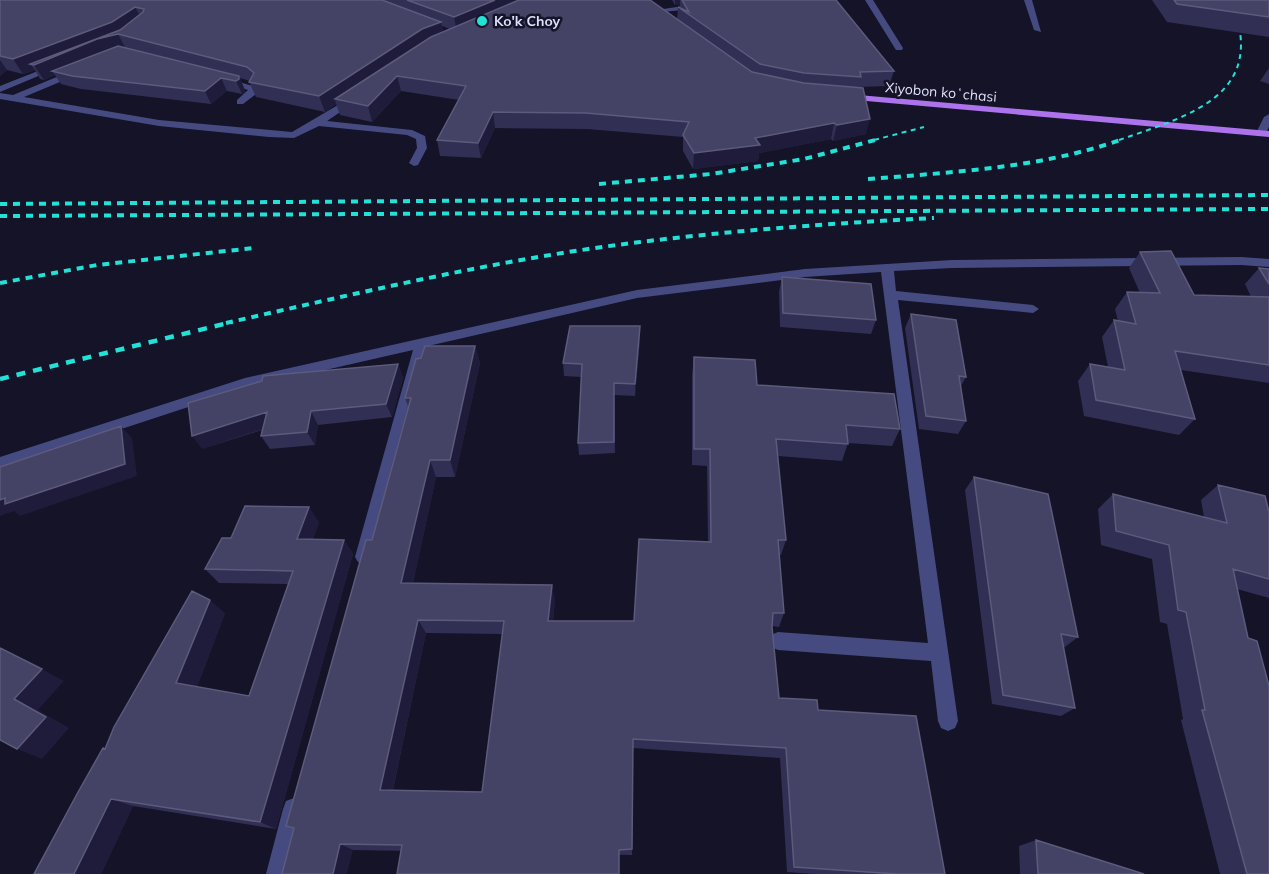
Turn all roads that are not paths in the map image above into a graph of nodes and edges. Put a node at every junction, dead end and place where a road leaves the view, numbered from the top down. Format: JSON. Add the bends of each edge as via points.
{"nodes":[{"id":1,"x":869,"y":0,"type":"edge"},
{"id":2,"x":1028,"y":0,"type":"edge"},
{"id":3,"x":710,"y":4,"type":"edge"},
{"id":4,"x":650,"y":8,"type":"joint"},
{"id":5,"x":663,"y":17,"type":"edge"},
{"id":6,"x":1038,"y":30,"type":"dead end"},
{"id":7,"x":899,"y":48,"type":"dead end"},
{"id":8,"x":62,"y":65,"type":"edge"},
{"id":9,"x":87,"y":67,"type":"edge"},
{"id":10,"x":217,"y":77,"type":"edge"},
{"id":11,"x":0,"y":89,"type":"edge"},
{"id":12,"x":365,"y":91,"type":"edge"},
{"id":13,"x":0,"y":96,"type":"edge"},
{"id":14,"x":836,"y":96,"type":"edge"},
{"id":15,"x":12,"y":99,"type":"junction"},
{"id":16,"x":240,"y":102,"type":"dead end"},
{"id":17,"x":1269,"y":117,"type":"edge"},
{"id":18,"x":318,"y":123,"type":"junction"},
{"id":19,"x":1265,"y":133,"type":"edge"},
{"id":20,"x":414,"y":163,"type":"dead end"},
{"id":21,"x":1269,"y":263,"type":"edge"},
{"id":22,"x":887,"y":268,"type":"junction"},
{"id":23,"x":890,"y":295,"type":"junction"},
{"id":24,"x":1032,"y":309,"type":"dead end"},
{"id":25,"x":422,"y":343,"type":"junction"},
{"id":26,"x":0,"y":463,"type":"edge"},
{"id":27,"x":359,"y":574,"type":"edge"},
{"id":28,"x":778,"y":641,"type":"dead end"},
{"id":29,"x":939,"y":652,"type":"junction"},
{"id":30,"x":948,"y":721,"type":"dead end"},
{"id":31,"x":299,"y":793,"type":"edge"},
{"id":32,"x":277,"y":874,"type":"edge"}],
"edges":[{"from":1,"to":7,"type":"street"},
{"from":2,"to":6,"type":"street"},
{"from":3,"to":4,"type":"street"},
{"from":4,"to":5,"type":"main road"},
{"from":8,"to":11,"type":"street"},
{"from":9,"to":15,"type":"street"},
{"from":10,"to":16,"type":"street","via":[[253,89]]},
{"from":12,"to":18,"type":"street"},
{"from":13,"to":15,"type":"street"},
{"from":14,"to":19,"type":"main road","name":"Xiyobon koʻchasi"},
{"from":15,"to":18,"type":"street","via":[[159,123],[269,134],[294,135]]},
{"from":17,"to":19,"type":"street"},
{"from":18,"to":20,"type":"street","via":[[409,132],[422,138],[422,148]]},
{"from":21,"to":22,"type":"street","via":[[952,264]]},
{"from":22,"to":23,"type":"street"},
{"from":22,"to":25,"type":"street","via":[[805,273],[637,294]]},
{"from":23,"to":24,"type":"street"},
{"from":23,"to":29,"type":"street"},
{"from":25,"to":26,"type":"street","via":[[245,383]]},
{"from":25,"to":27,"type":"street"},
{"from":28,"to":29,"type":"street"},
{"from":29,"to":30,"type":"street"},
{"from":31,"to":32,"type":"street"}]}
